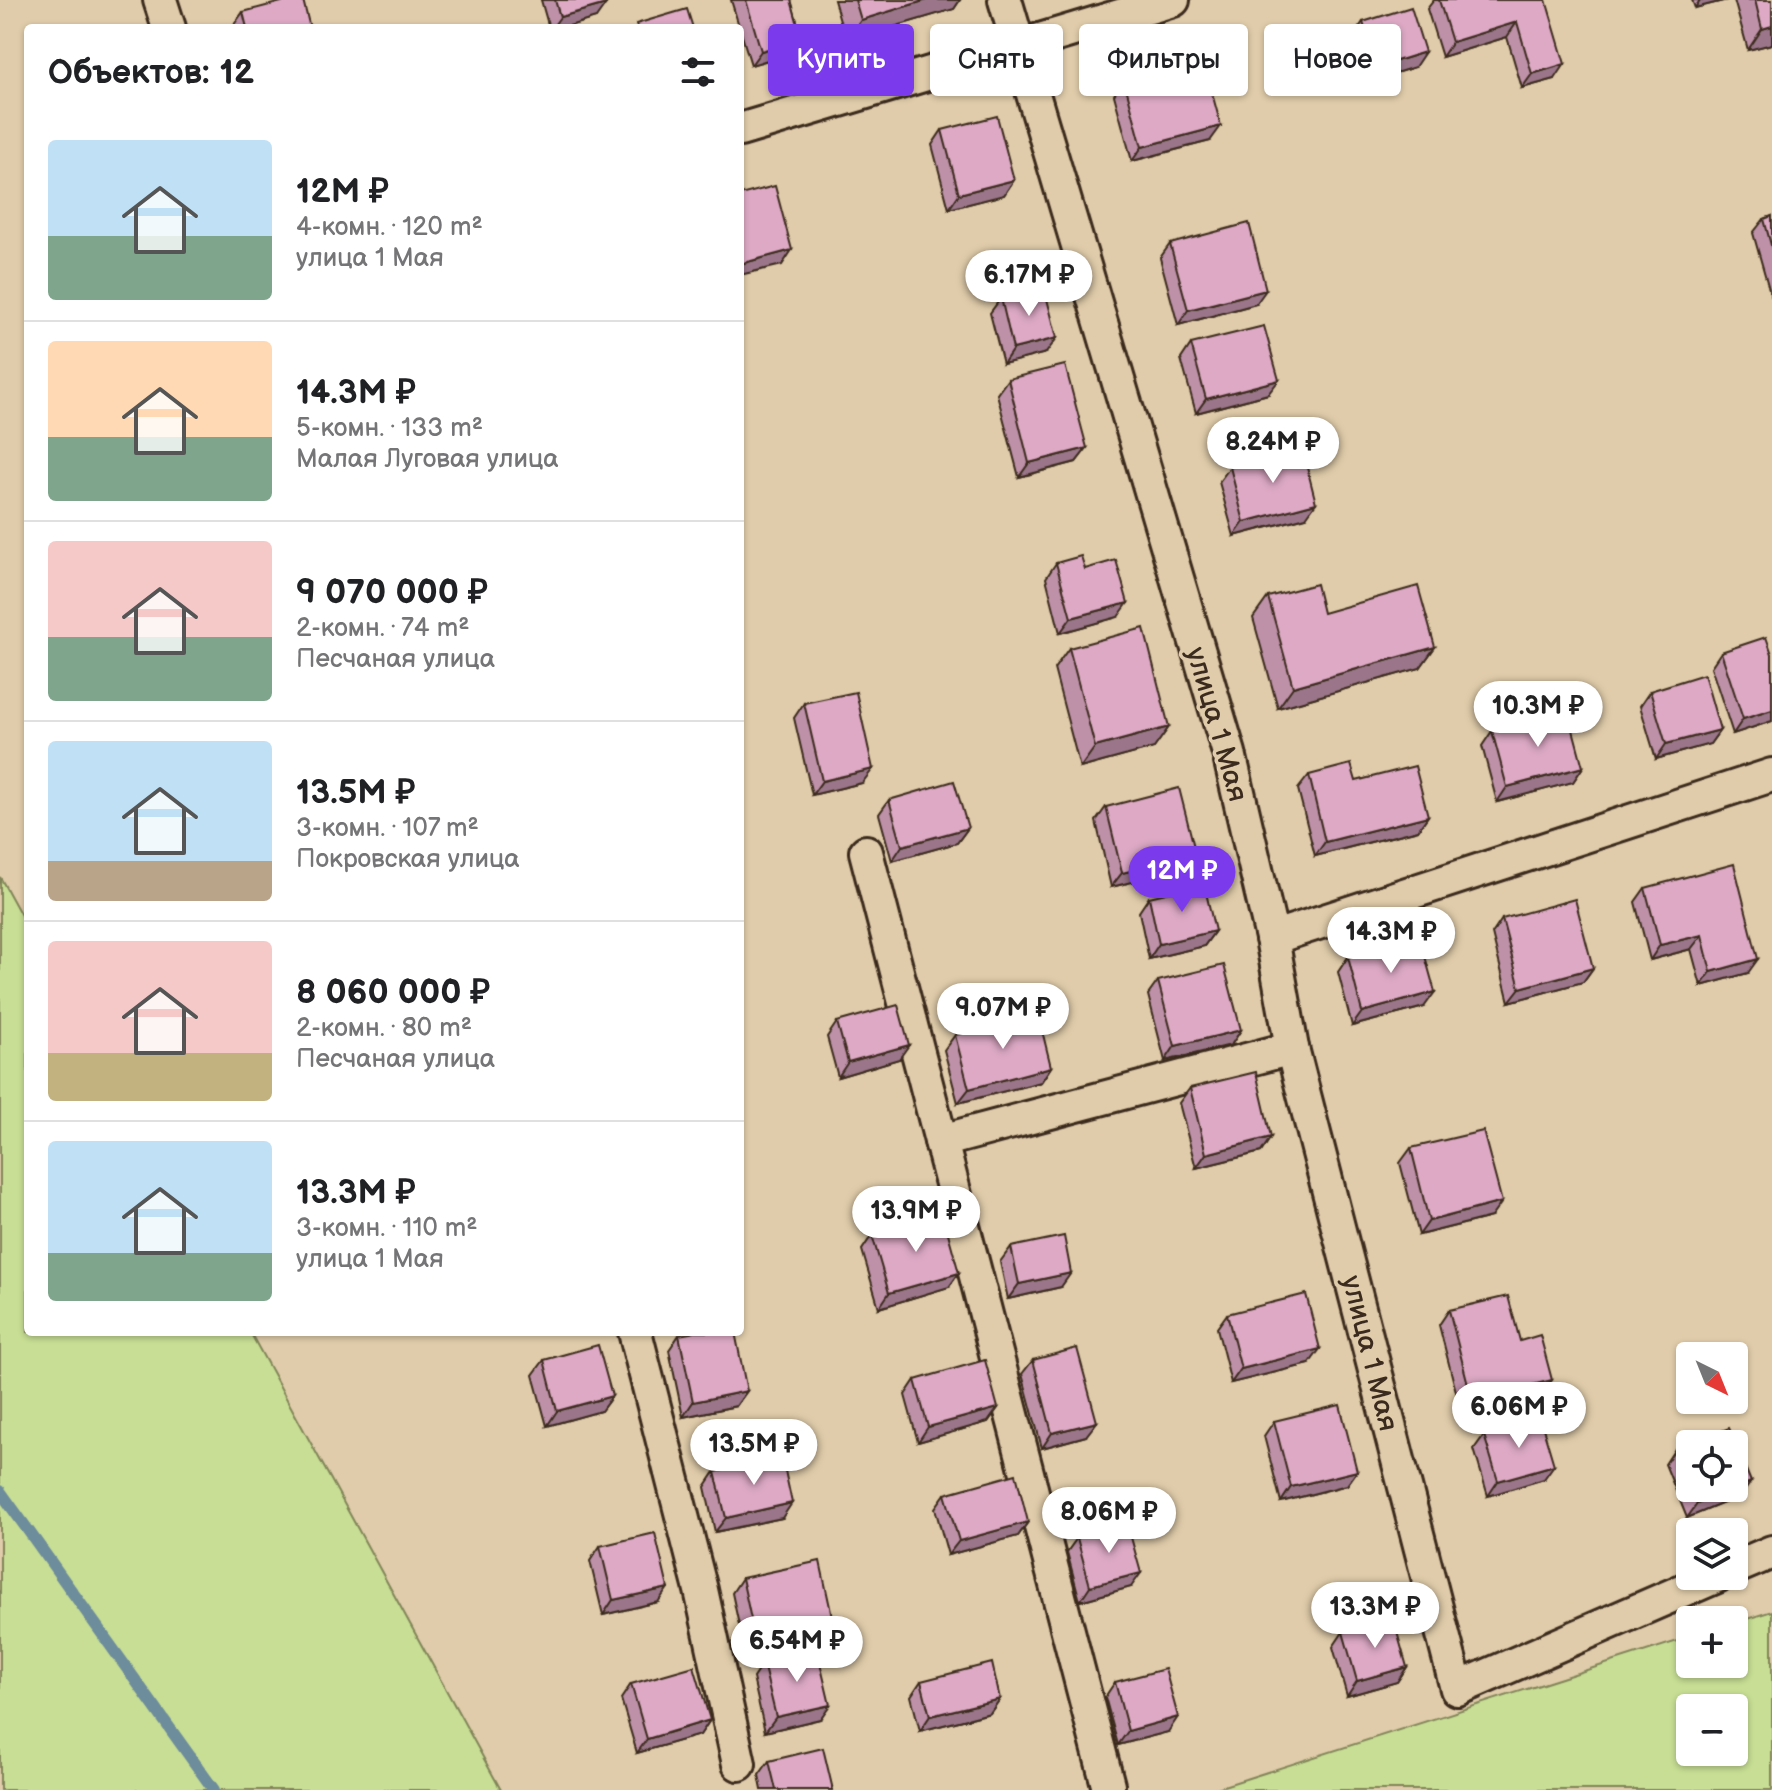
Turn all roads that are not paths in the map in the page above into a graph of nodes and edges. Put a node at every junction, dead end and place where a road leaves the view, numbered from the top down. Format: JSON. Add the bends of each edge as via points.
{"nodes":[{"id":1,"x":160,"y":0,"type":"edge"},
{"id":2,"x":1005,"y":0,"type":"edge"},
{"id":3,"x":1173,"y":0,"type":"edge"},
{"id":4,"x":168,"y":24,"type":"edge"},
{"id":5,"x":1011,"y":24,"type":"edge"},
{"id":6,"x":1063,"y":34,"type":"edge"},
{"id":7,"x":930,"y":74,"type":"edge"},
{"id":8,"x":1031,"y":96,"type":"edge"},
{"id":9,"x":744,"y":129,"type":"edge"},
{"id":10,"x":1772,"y":775,"type":"edge"},
{"id":11,"x":866,"y":852,"type":"dead end"},
{"id":12,"x":1272,"y":938,"type":"junction"},
{"id":13,"x":1292,"y":1048,"type":"junction"},
{"id":14,"x":941,"y":1141,"type":"junction"},
{"id":15,"x":636,"y":1336,"type":"edge"},
{"id":16,"x":1772,"y":1552,"type":"edge"},
{"id":17,"x":1748,"y":1562,"type":"edge"},
{"id":18,"x":1685,"y":1590,"type":"edge"},
{"id":19,"x":739,"y":1764,"type":"dead end"},
{"id":20,"x":1108,"y":1785,"type":"dead end"}],
"edges":[{"from":1,"to":4,"type":"street"},
{"from":2,"to":5,"type":"street","name":"улица 1 Мая"},
{"from":3,"to":6,"type":"street"},
{"from":7,"to":9,"type":"street"},
{"from":8,"to":12,"type":"street","name":"улица 1 Мая","via":[[1229,753]]},
{"from":10,"to":12,"type":"street"},
{"from":11,"to":14,"type":"street"},
{"from":12,"to":13,"type":"street","name":"улица 1 Мая"},
{"from":13,"to":14,"type":"street"},
{"from":13,"to":18,"type":"street","name":"улица 1 Мая","via":[[1457,1689]]},
{"from":14,"to":20,"type":"street"},
{"from":15,"to":19,"type":"street"},
{"from":16,"to":17,"type":"street"}]}
